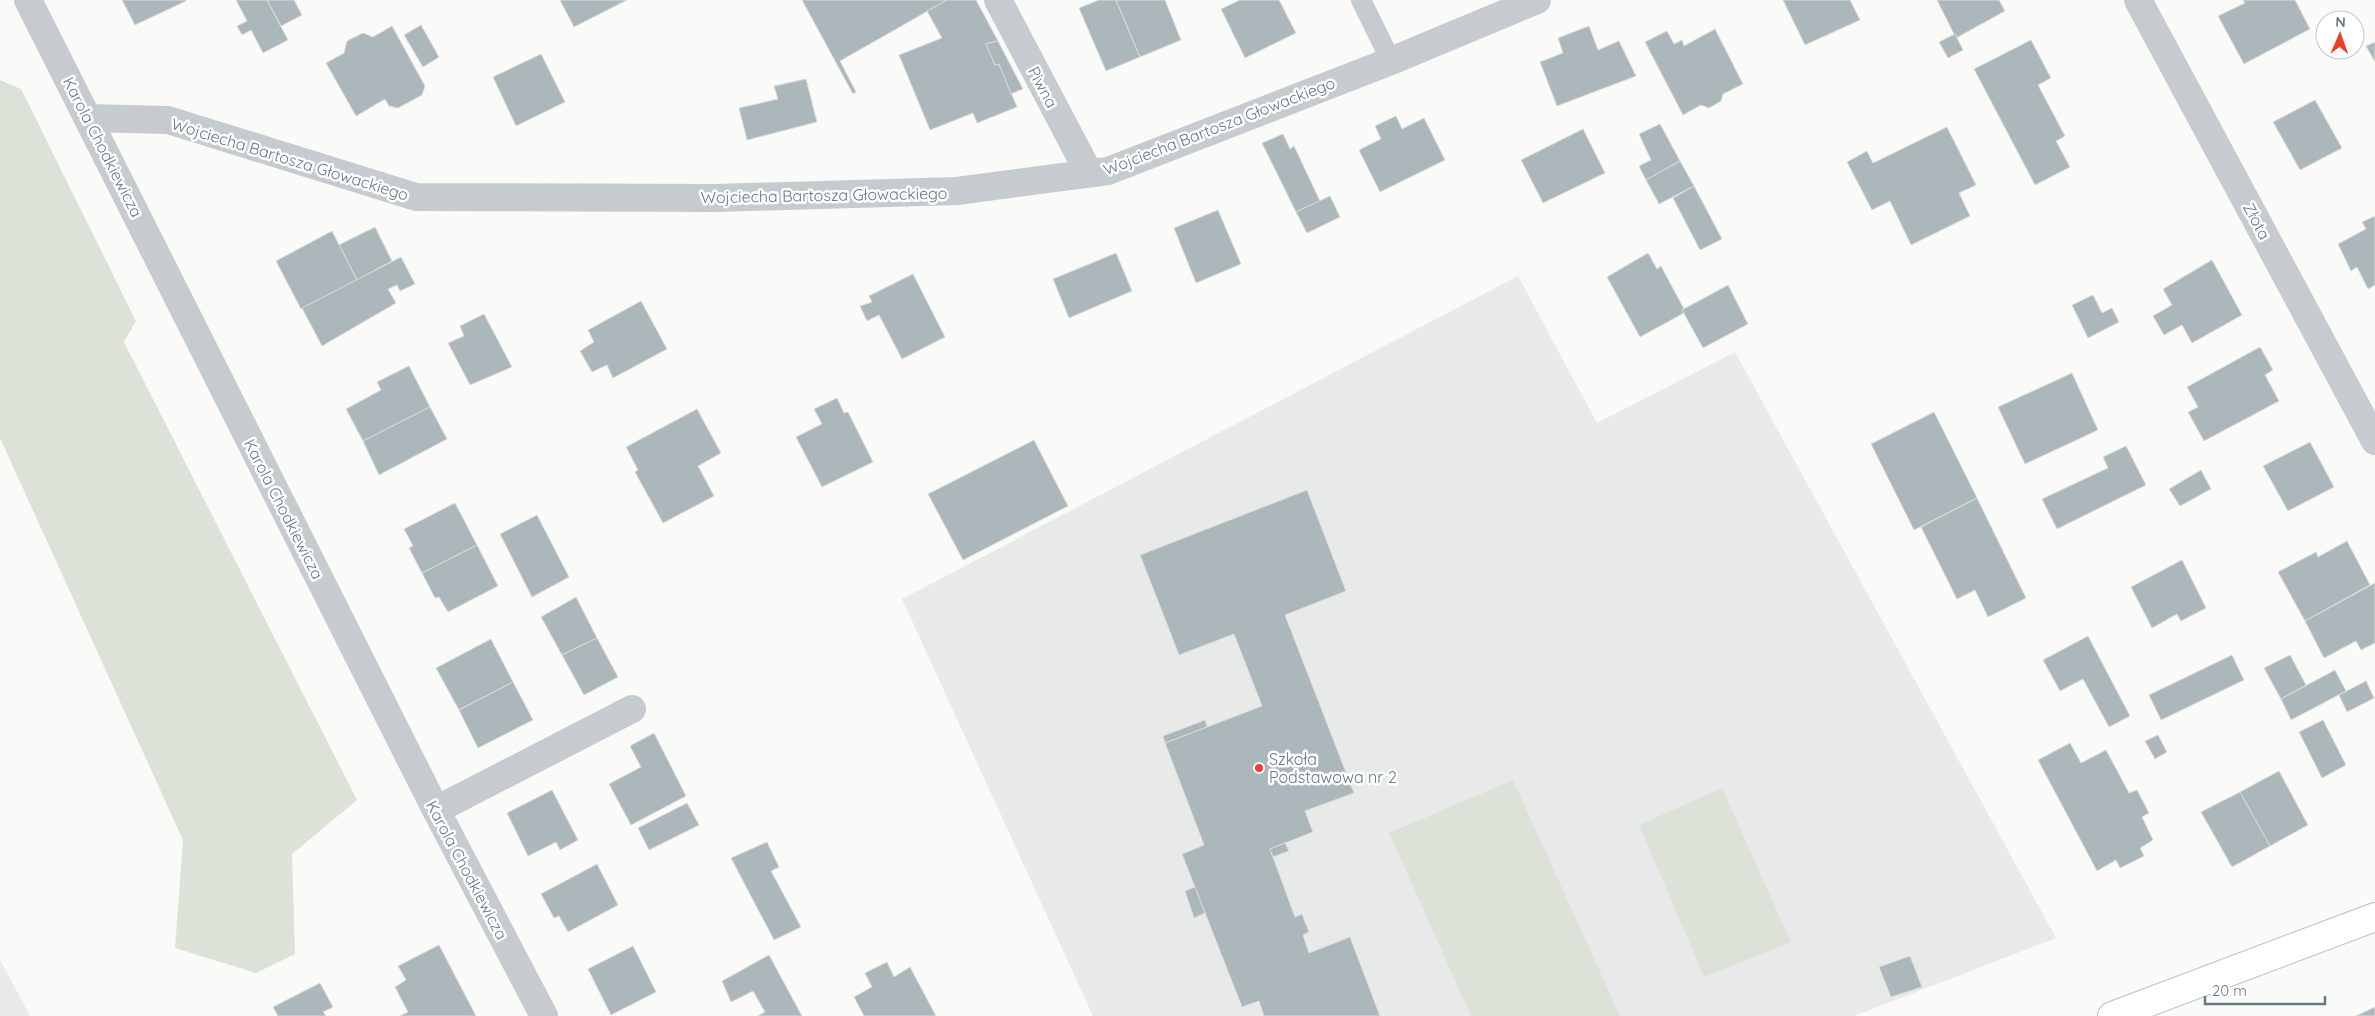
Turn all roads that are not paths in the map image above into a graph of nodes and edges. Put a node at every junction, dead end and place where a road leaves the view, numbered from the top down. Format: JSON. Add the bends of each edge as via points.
{"nodes":[{"id":1,"x":28,"y":0,"type":"edge"},
{"id":2,"x":998,"y":0,"type":"edge"},
{"id":3,"x":1361,"y":0,"type":"edge"},
{"id":4,"x":1537,"y":0,"type":"edge"},
{"id":5,"x":2138,"y":0,"type":"edge"},
{"id":6,"x":1391,"y":61,"type":"junction"},
{"id":7,"x":88,"y":118,"type":"junction"},
{"id":8,"x":1089,"y":173,"type":"junction"},
{"id":9,"x":2375,"y":441,"type":"edge"},
{"id":10,"x":632,"y":709,"type":"dead end"},
{"id":11,"x":436,"y":810,"type":"junction"},
{"id":12,"x":2375,"y":917,"type":"edge"},
{"id":13,"x":544,"y":1016,"type":"edge"},
{"id":14,"x":2112,"y":1016,"type":"edge"}],
"edges":[{"from":1,"to":7,"type":"street","name":"Karola Chodkiewicza"},
{"from":2,"to":8,"type":"street","name":"Piwna"},
{"from":3,"to":6,"type":"lane"},
{"from":4,"to":6,"type":"street","name":"Wojciecha Bartosza Głowackiego"},
{"from":5,"to":9,"type":"street","name":"Złota"},
{"from":6,"to":8,"type":"street","name":"Wojciecha Bartosza Głowackiego","via":[[1108,171]]},
{"from":7,"to":8,"type":"street","name":"Wojciecha Bartosza Głowackiego","via":[[168,120],[416,197],[716,198],[957,191]]},
{"from":7,"to":11,"type":"street","name":"Karola Chodkiewicza"},
{"from":10,"to":11,"type":"street"},
{"from":11,"to":13,"type":"street","name":"Karola Chodkiewicza"},
{"from":12,"to":14,"type":"street"}]}
